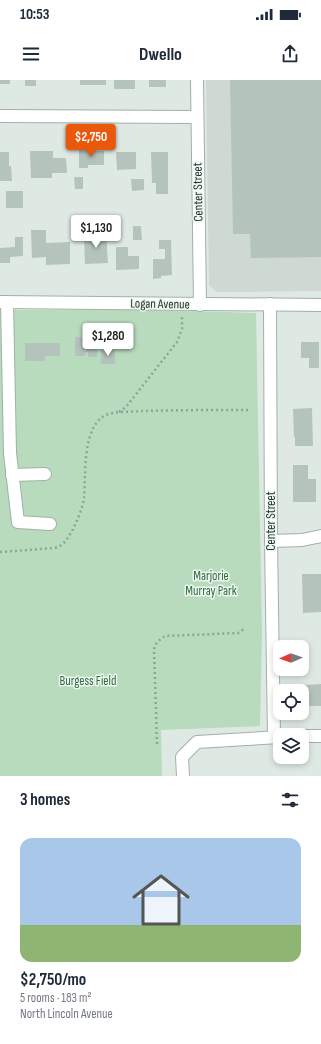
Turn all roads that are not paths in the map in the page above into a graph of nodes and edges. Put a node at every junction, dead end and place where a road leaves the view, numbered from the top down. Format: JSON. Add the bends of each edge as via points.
{"nodes":[{"id":1,"x":197,"y":80,"type":"edge"},
{"id":2,"x":0,"y":116,"type":"edge"},
{"id":3,"x":197,"y":117,"type":"junction"},
{"id":4,"x":3,"y":302,"type":"edge"},
{"id":5,"x":200,"y":304,"type":"junction"},
{"id":6,"x":270,"y":304,"type":"junction"},
{"id":7,"x":321,"y":304,"type":"edge"},
{"id":8,"x":45,"y":474,"type":"dead end"},
{"id":9,"x":12,"y":475,"type":"junction"},
{"id":10,"x":50,"y":524,"type":"dead end"},
{"id":11,"x":321,"y":536,"type":"edge"},
{"id":12,"x":271,"y":541,"type":"junction"},
{"id":13,"x":277,"y":728,"type":"edge"},
{"id":14,"x":309,"y":736,"type":"edge"},
{"id":15,"x":321,"y":736,"type":"edge"},
{"id":16,"x":273,"y":737,"type":"edge"},
{"id":17,"x":183,"y":776,"type":"edge"}],
"edges":[{"from":1,"to":3,"type":"street","name":"Center Street"},
{"from":2,"to":3,"type":"street"},
{"from":3,"to":5,"type":"street","name":"Center Street"},
{"from":4,"to":5,"type":"street","name":"Logan Avenue"},
{"from":4,"to":9,"type":"street"},
{"from":5,"to":6,"type":"street","name":"Logan Avenue"},
{"from":6,"to":7,"type":"street","name":"Logan Avenue"},
{"from":6,"to":12,"type":"street","name":"Center Street"},
{"from":8,"to":9,"type":"street"},
{"from":9,"to":10,"type":"street","via":[[18,522]]},
{"from":11,"to":12,"type":"street","via":[[302,540]]},
{"from":12,"to":13,"type":"street","name":"Center Street"},
{"from":14,"to":15,"type":"street"},
{"from":16,"to":17,"type":"street","via":[[197,742],[182,757]]}]}
